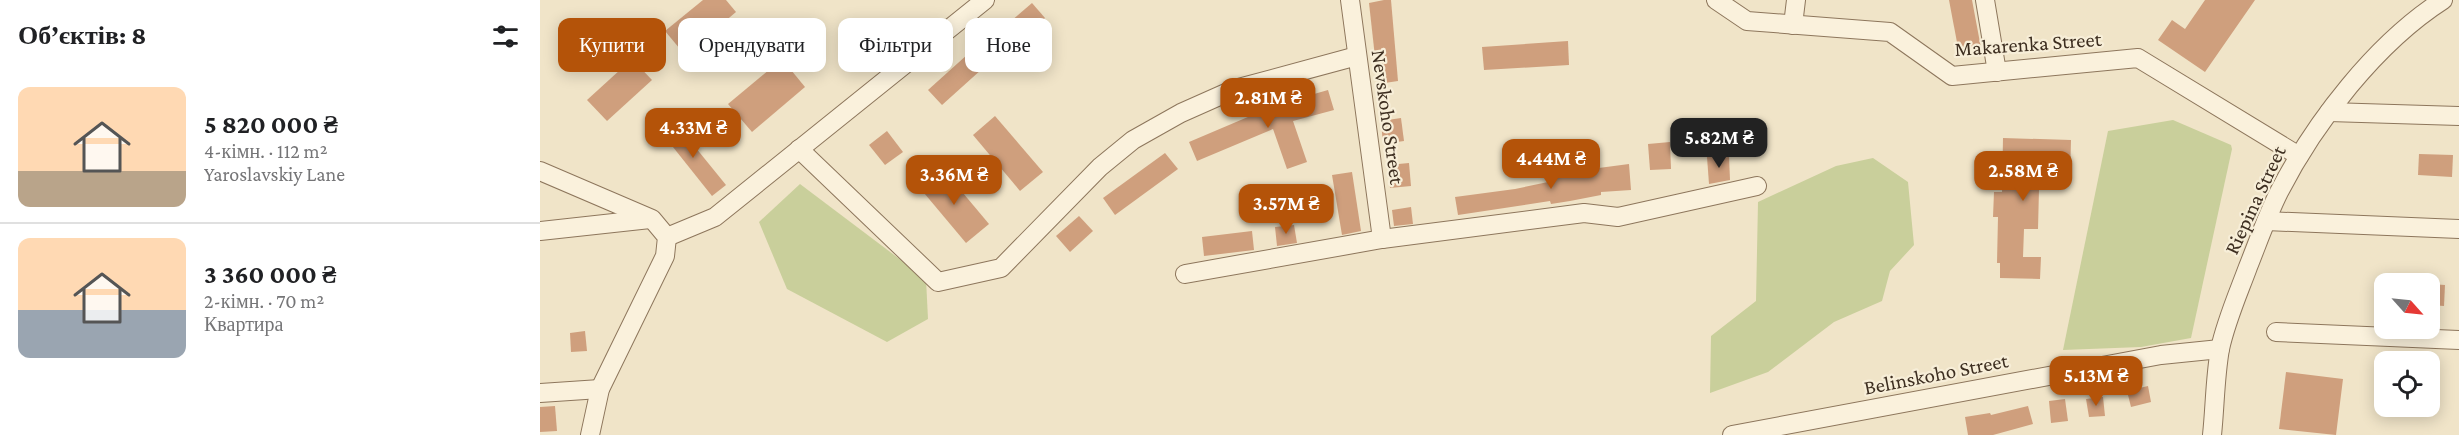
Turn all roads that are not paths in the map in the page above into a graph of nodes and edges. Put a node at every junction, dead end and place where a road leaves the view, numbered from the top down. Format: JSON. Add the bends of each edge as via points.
{"nodes":[{"id":1,"x":985,"y":0,"type":"edge"},
{"id":2,"x":1350,"y":0,"type":"edge"},
{"id":3,"x":1716,"y":0,"type":"edge"},
{"id":4,"x":1796,"y":0,"type":"edge"},
{"id":5,"x":1985,"y":0,"type":"edge"},
{"id":6,"x":2442,"y":0,"type":"edge"},
{"id":7,"x":1793,"y":25,"type":"junction"},
{"id":8,"x":1357,"y":56,"type":"junction"},
{"id":9,"x":1997,"y":72,"type":"junction"},
{"id":10,"x":2330,"y":112,"type":"junction"},
{"id":11,"x":2459,"y":116,"type":"edge"},
{"id":12,"x":799,"y":149,"type":"junction"},
{"id":13,"x":2299,"y":156,"type":"junction"},
{"id":14,"x":540,"y":171,"type":"edge"},
{"id":15,"x":1757,"y":186,"type":"dead end"},
{"id":16,"x":652,"y":219,"type":"junction"},
{"id":17,"x":2266,"y":221,"type":"junction"},
{"id":18,"x":2459,"y":229,"type":"edge"},
{"id":19,"x":540,"y":231,"type":"edge"},
{"id":20,"x":667,"y":237,"type":"junction"},
{"id":21,"x":1382,"y":239,"type":"junction"},
{"id":22,"x":1185,"y":274,"type":"dead end"},
{"id":23,"x":2276,"y":332,"type":"dead end"},
{"id":24,"x":2459,"y":340,"type":"edge"},
{"id":25,"x":2220,"y":350,"type":"junction"},
{"id":26,"x":600,"y":389,"type":"junction"},
{"id":27,"x":540,"y":393,"type":"edge"},
{"id":28,"x":590,"y":435,"type":"edge"},
{"id":29,"x":1732,"y":435,"type":"edge"},
{"id":30,"x":2212,"y":435,"type":"edge"}],
"edges":[{"from":1,"to":12,"type":"street"},
{"from":2,"to":8,"type":"street","name":"Nevskoho Street"},
{"from":3,"to":7,"type":"street","name":"Makarenka Street","via":[[1747,21]]},
{"from":4,"to":7,"type":"street"},
{"from":5,"to":9,"type":"street"},
{"from":6,"to":10,"type":"street","name":"Riepina Street","via":[[2379,53]]},
{"from":7,"to":9,"type":"street","name":"Makarenka Street","via":[[1890,33],[1952,76]]},
{"from":8,"to":12,"type":"street","via":[[1235,89],[1181,113],[1133,140],[1100,167],[1001,268],[938,282]]},
{"from":8,"to":21,"type":"street","name":"Nevskoho Street"},
{"from":9,"to":13,"type":"street","name":"Makarenka Street","via":[[2138,58]]},
{"from":10,"to":11,"type":"street"},
{"from":10,"to":13,"type":"street","name":"Riepina Street"},
{"from":12,"to":20,"type":"street","via":[[715,218]]},
{"from":13,"to":17,"type":"street","name":"Riepina Street"},
{"from":14,"to":16,"type":"street"},
{"from":15,"to":21,"type":"street","via":[[1618,217],[1584,213]]},
{"from":16,"to":19,"type":"street"},
{"from":16,"to":20,"type":"street"},
{"from":17,"to":18,"type":"street"},
{"from":17,"to":25,"type":"street","name":"Riepina Street"},
{"from":20,"to":26,"type":"street","via":[[665,256]]},
{"from":21,"to":22,"type":"street"},
{"from":23,"to":24,"type":"street"},
{"from":25,"to":29,"type":"street","name":"Belinskoho Street","via":[[2161,355]]},
{"from":25,"to":30,"type":"street","name":"Riepina Street"},
{"from":26,"to":27,"type":"street"},
{"from":26,"to":28,"type":"street"}]}
